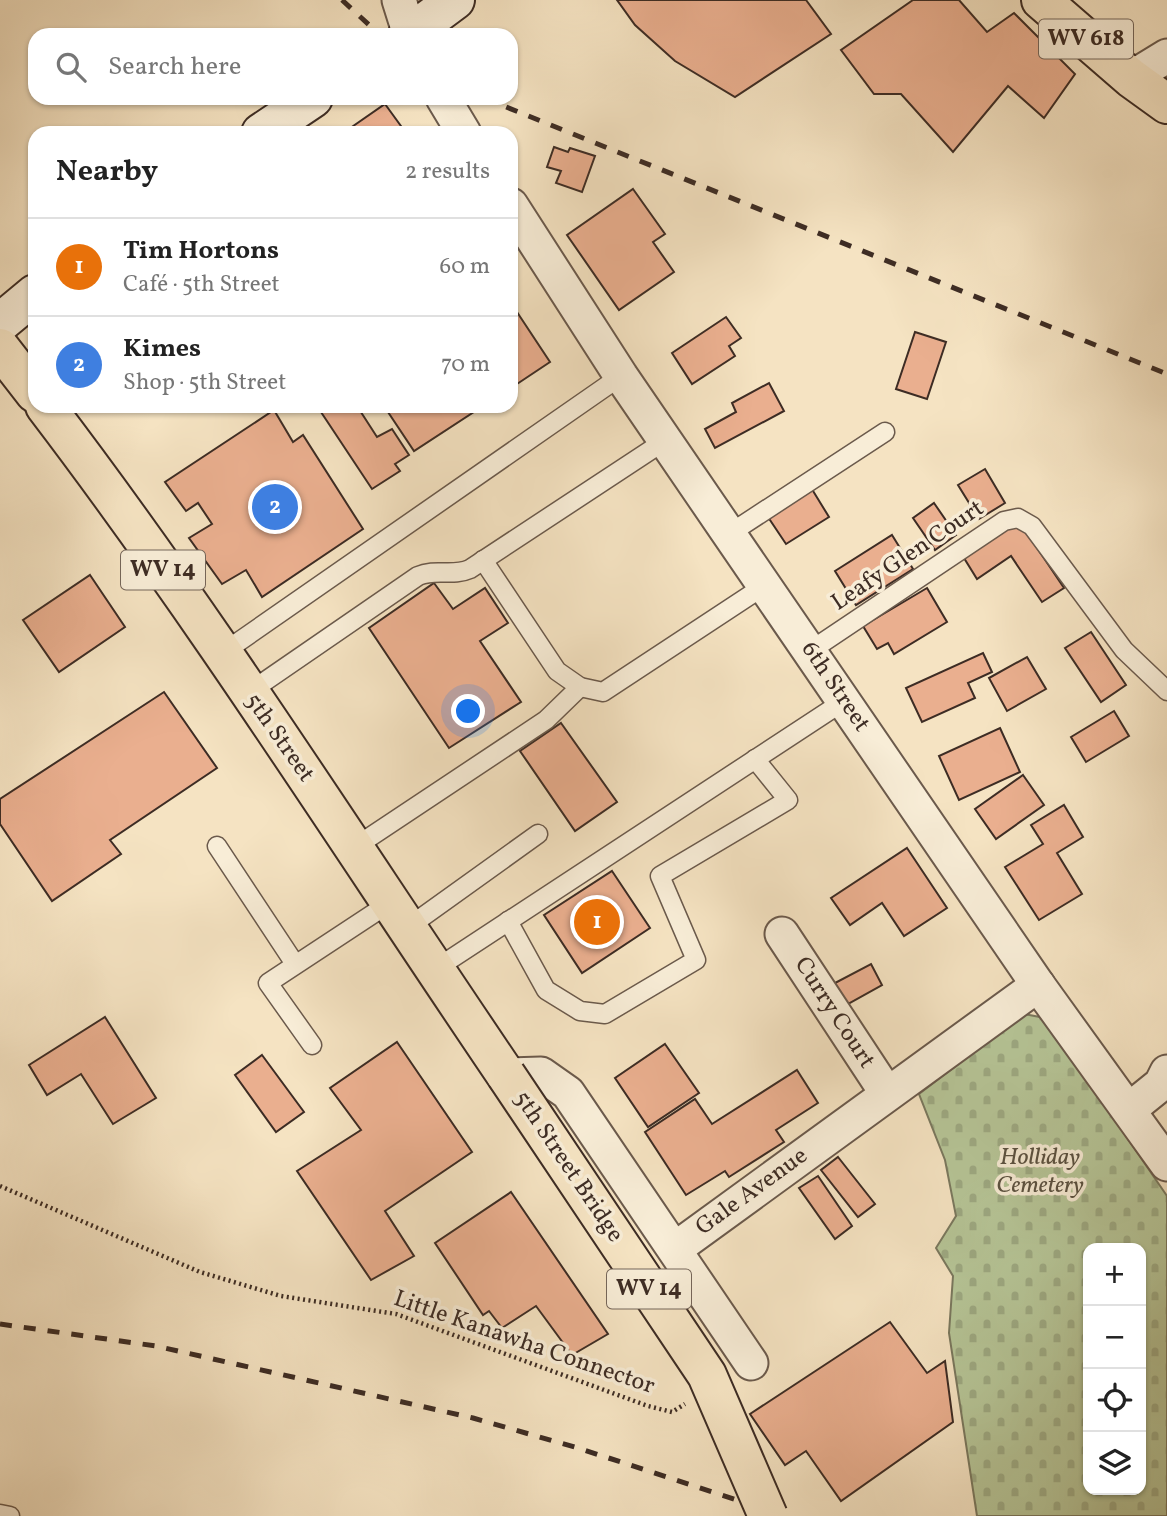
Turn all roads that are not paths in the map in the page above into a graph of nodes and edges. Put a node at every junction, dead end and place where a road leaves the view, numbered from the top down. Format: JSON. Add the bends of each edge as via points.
{"nodes":[{"id":1,"x":399,"y":0,"type":"edge"},
{"id":2,"x":455,"y":0,"type":"edge"},
{"id":3,"x":1041,"y":0,"type":"edge"},
{"id":4,"x":407,"y":28,"type":"edge"},
{"id":5,"x":418,"y":28,"type":"edge"},
{"id":6,"x":1167,"y":56,"type":"edge"},
{"id":7,"x":1131,"y":78,"type":"junction"},
{"id":8,"x":1167,"y":104,"type":"edge"},
{"id":9,"x":303,"y":105,"type":"edge"},
{"id":10,"x":447,"y":105,"type":"edge"},
{"id":11,"x":271,"y":126,"type":"edge"},
{"id":12,"x":460,"y":126,"type":"edge"},
{"id":13,"x":518,"y":216,"type":"edge"},
{"id":14,"x":28,"y":300,"type":"edge"},
{"id":15,"x":0,"y":323,"type":"edge"},
{"id":16,"x":0,"y":348,"type":"edge"},
{"id":17,"x":621,"y":376,"type":"junction"},
{"id":18,"x":28,"y":384,"type":"edge"},
{"id":19,"x":50,"y":413,"type":"edge"},
{"id":20,"x":885,"y":432,"type":"dead end"},
{"id":21,"x":666,"y":440,"type":"junction"},
{"id":22,"x":729,"y":534,"type":"junction"},
{"id":23,"x":484,"y":561,"type":"junction"},
{"id":24,"x":764,"y":586,"type":"junction"},
{"id":25,"x":810,"y":651,"type":"junction"},
{"id":26,"x":221,"y":653,"type":"junction"},
{"id":27,"x":580,"y":687,"type":"junction"},
{"id":28,"x":1167,"y":691,"type":"edge"},
{"id":29,"x":248,"y":692,"type":"junction"},
{"id":30,"x":844,"y":701,"type":"junction"},
{"id":31,"x":755,"y":759,"type":"junction"},
{"id":32,"x":538,"y":834,"type":"dead end"},
{"id":33,"x":217,"y":846,"type":"dead end"},
{"id":34,"x":355,"y":847,"type":"junction"},
{"id":35,"x":399,"y":915,"type":"junction"},
{"id":36,"x":508,"y":921,"type":"junction"},
{"id":37,"x":782,"y":934,"type":"dead end"},
{"id":38,"x":295,"y":964,"type":"junction"},
{"id":39,"x":435,"y":970,"type":"junction"},
{"id":40,"x":1038,"y":985,"type":"junction"},
{"id":41,"x":312,"y":1045,"type":"dead end"},
{"id":42,"x":1167,"y":1072,"type":"edge"},
{"id":43,"x":506,"y":1075,"type":"junction"},
{"id":44,"x":886,"y":1093,"type":"junction"},
{"id":45,"x":1130,"y":1109,"type":"junction"},
{"id":46,"x":1167,"y":1164,"type":"edge"},
{"id":47,"x":675,"y":1248,"type":"junction"},
{"id":48,"x":751,"y":1363,"type":"dead end"},
{"id":49,"x":0,"y":1514,"type":"edge"},
{"id":50,"x":10,"y":1516,"type":"edge"},
{"id":51,"x":768,"y":1516,"type":"edge"}],
"edges":[{"from":1,"to":4,"type":"street"},
{"from":2,"to":5,"type":"street"},
{"from":3,"to":7,"type":"main road","number":"WV 618"},
{"from":6,"to":7,"type":"street"},
{"from":7,"to":8,"type":"main road","number":"WV 618"},
{"from":9,"to":11,"type":"street"},
{"from":10,"to":12,"type":"street"},
{"from":13,"to":17,"type":"street","name":"6th Street"},
{"from":14,"to":15,"type":"street"},
{"from":16,"to":18,"type":"main road"},
{"from":17,"to":21,"type":"street","name":"6th Street"},
{"from":17,"to":26,"type":"lane"},
{"from":19,"to":26,"type":"main road","name":"5th Street","number":"WV 14"},
{"from":20,"to":22,"type":"lane"},
{"from":21,"to":22,"type":"street","name":"6th Street"},
{"from":21,"to":23,"type":"lane"},
{"from":22,"to":24,"type":"street","name":"6th Street"},
{"from":23,"to":27,"type":"lane","via":[[557,671]]},
{"from":23,"to":29,"type":"lane","via":[[457,575],[432,570],[418,576]]},
{"from":24,"to":25,"type":"street","name":"6th Street"},
{"from":24,"to":27,"type":"lane","via":[[603,692]]},
{"from":25,"to":28,"type":"lane","name":"Leafy Glen Court","via":[[1004,521],[1018,518],[1032,526],[1124,650]]},
{"from":25,"to":30,"type":"street","name":"6th Street"},
{"from":26,"to":29,"type":"main road","name":"5th Street","number":"WV 14"},
{"from":27,"to":34,"type":"lane","via":[[546,720]]},
{"from":29,"to":34,"type":"main road","name":"5th Street","number":"WV 14"},
{"from":30,"to":31,"type":"lane"},
{"from":30,"to":40,"type":"street","name":"6th Street"},
{"from":31,"to":36,"type":"lane"},
{"from":31,"to":36,"type":"lane","via":[[788,800],[660,876],[696,960],[606,1014],[580,1011],[546,990]]},
{"from":32,"to":35,"type":"lane"},
{"from":33,"to":38,"type":"lane"},
{"from":34,"to":35,"type":"main road","name":"5th Street","number":"WV 14"},
{"from":35,"to":38,"type":"lane"},
{"from":35,"to":39,"type":"main road","name":"5th Street","number":"WV 14"},
{"from":36,"to":39,"type":"lane"},
{"from":37,"to":44,"type":"street","name":"Curry Court"},
{"from":38,"to":41,"type":"lane","via":[[268,982]]},
{"from":39,"to":43,"type":"main road","name":"5th Street","number":"WV 14"},
{"from":40,"to":44,"type":"street","name":"Gale Avenue"},
{"from":40,"to":45,"type":"street","name":"6th Street"},
{"from":42,"to":45,"type":"street","via":[[1161,1084]]},
{"from":43,"to":47,"type":"street","name":"Gale Avenue","via":[[541,1074],[568,1093]]},
{"from":43,"to":51,"type":"main road","name":"5th Street Bridge","number":"WV 14","bridge":true,"via":[[707,1376]]},
{"from":44,"to":47,"type":"street","name":"Gale Avenue"},
{"from":45,"to":46,"type":"street","name":"6th Street"},
{"from":47,"to":48,"type":"street"},
{"from":49,"to":50,"type":"lane"}]}
